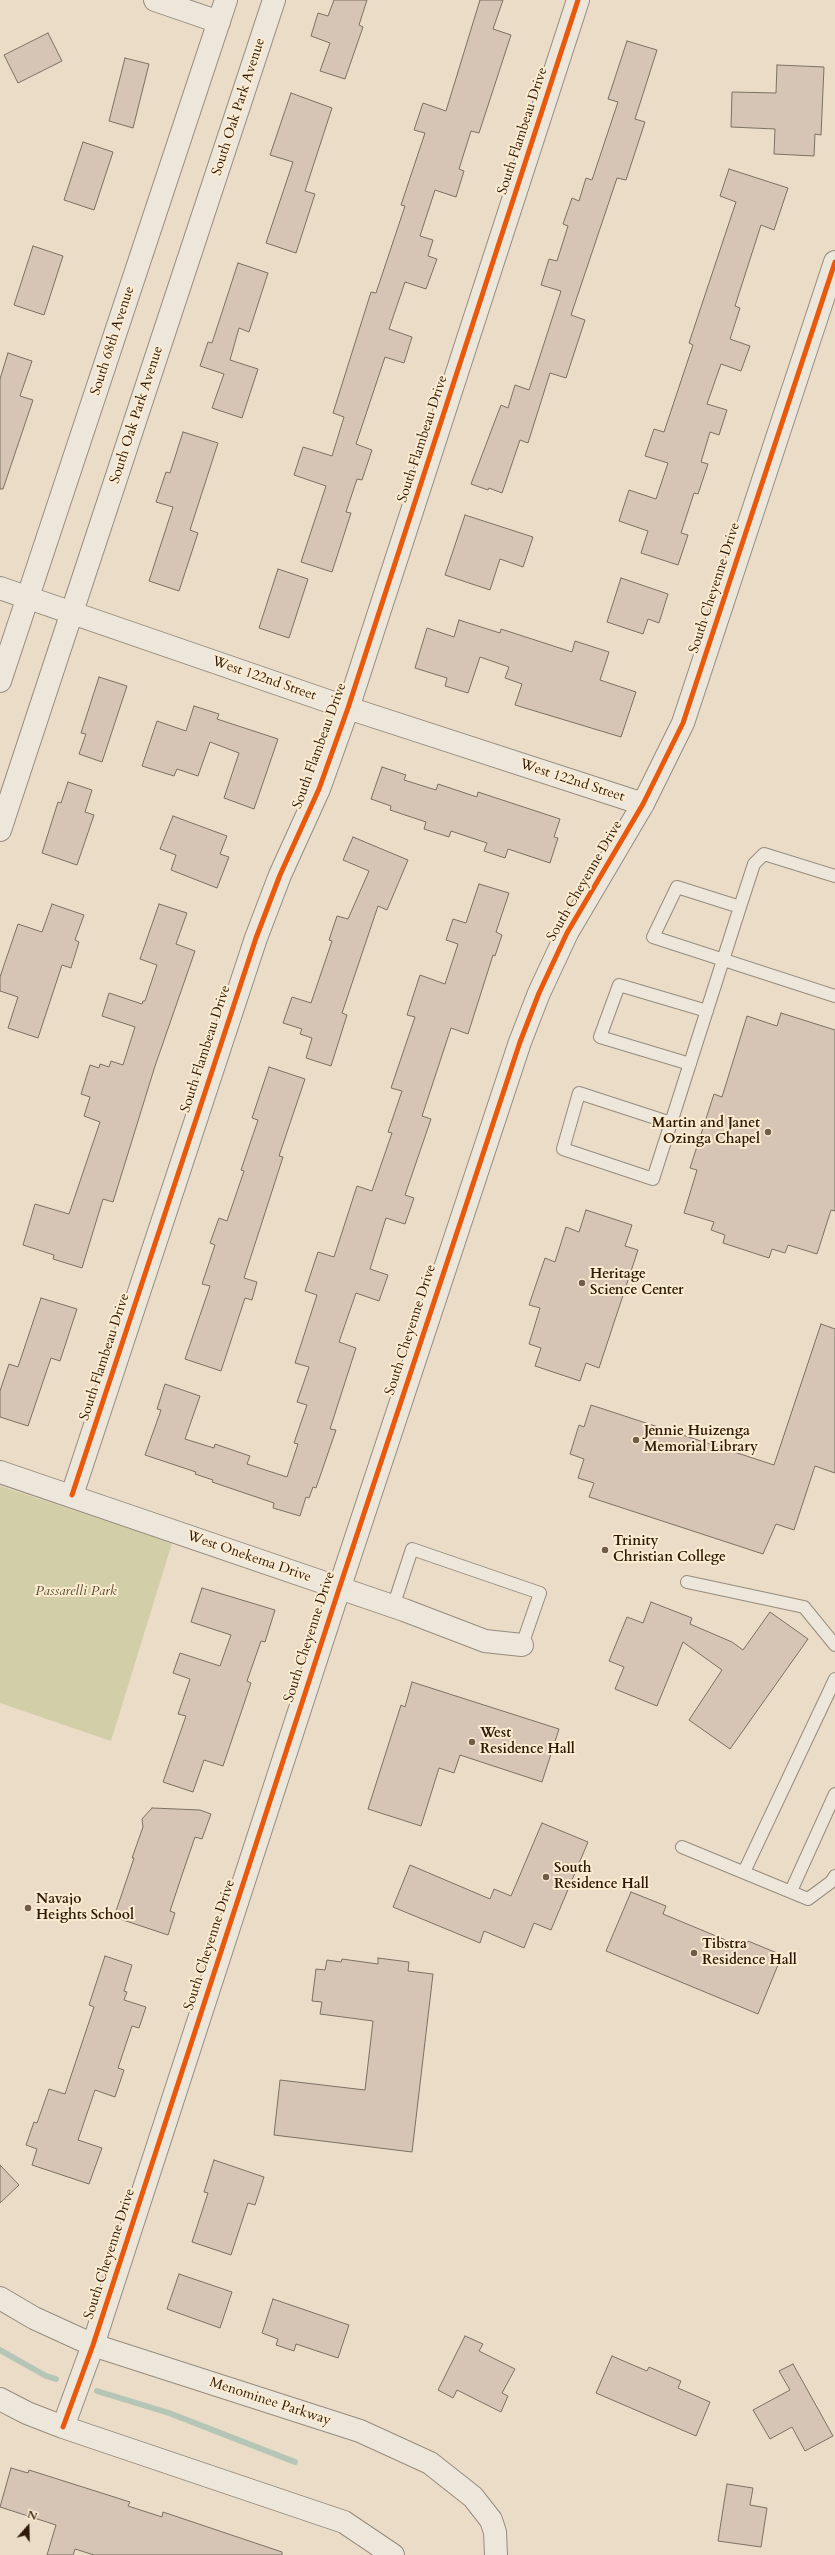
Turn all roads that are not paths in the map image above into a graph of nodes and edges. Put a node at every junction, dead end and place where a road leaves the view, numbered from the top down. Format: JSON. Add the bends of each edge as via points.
{"nodes":[{"id":1,"x":155,"y":0,"type":"edge"},
{"id":2,"x":226,"y":0,"type":"edge"},
{"id":3,"x":274,"y":0,"type":"edge"},
{"id":4,"x":578,"y":0,"type":"edge"},
{"id":5,"x":219,"y":22,"type":"junction"},
{"id":6,"x":835,"y":262,"type":"edge"},
{"id":7,"x":0,"y":588,"type":"edge"},
{"id":8,"x":28,"y":597,"type":"junction"},
{"id":9,"x":71,"y":612,"type":"junction"},
{"id":10,"x":0,"y":681,"type":"edge"},
{"id":11,"x":348,"y":708,"type":"junction"},
{"id":12,"x":643,"y":804,"type":"junction"},
{"id":13,"x":0,"y":830,"type":"edge"},
{"id":14,"x":835,"y":876,"type":"edge"},
{"id":15,"x":740,"y":907,"type":"junction"},
{"id":16,"x":724,"y":960,"type":"junction"},
{"id":17,"x":835,"y":996,"type":"edge"},
{"id":18,"x":707,"y":1011,"type":"junction"},
{"id":19,"x":690,"y":1064,"type":"junction"},
{"id":20,"x":671,"y":1123,"type":"junction"},
{"id":21,"x":0,"y":1472,"type":"edge"},
{"id":22,"x":72,"y":1495,"type":"junction"},
{"id":23,"x":687,"y":1582,"type":"dead end"},
{"id":24,"x":339,"y":1589,"type":"junction"},
{"id":25,"x":393,"y":1607,"type":"junction"},
{"id":26,"x":522,"y":1645,"type":"joint"},
{"id":27,"x":835,"y":1645,"type":"edge"},
{"id":28,"x":835,"y":1679,"type":"edge"},
{"id":29,"x":835,"y":1794,"type":"edge"},
{"id":30,"x":682,"y":1847,"type":"dead end"},
{"id":31,"x":744,"y":1872,"type":"junction"},
{"id":32,"x":833,"y":1879,"type":"edge"},
{"id":33,"x":791,"y":1891,"type":"junction"},
{"id":34,"x":0,"y":2298,"type":"edge"},
{"id":35,"x":93,"y":2345,"type":"junction"},
{"id":36,"x":0,"y":2399,"type":"edge"},
{"id":37,"x":63,"y":2427,"type":"junction"},
{"id":38,"x":494,"y":2551,"type":"edge"},
{"id":39,"x":393,"y":2555,"type":"edge"}],
"edges":[{"from":1,"to":5,"type":"street"},
{"from":2,"to":5,"type":"street","name":"South 68th Avenue"},
{"from":3,"to":9,"type":"street","name":"South Oak Park Avenue"},
{"from":4,"to":11,"type":"street","name":"South Flambeau Drive"},
{"from":5,"to":8,"type":"street","name":"South 68th Avenue"},
{"from":6,"to":12,"type":"street","name":"South Cheyenne Drive","via":[[683,723]]},
{"from":7,"to":8,"type":"street","name":"West 122nd Street"},
{"from":8,"to":9,"type":"street","name":"West 122nd Street"},
{"from":8,"to":10,"type":"street","name":"South 68th Avenue"},
{"from":9,"to":11,"type":"street","name":"West 122nd Street"},
{"from":9,"to":13,"type":"street","name":"South Oak Park Avenue"},
{"from":11,"to":12,"type":"street","name":"West 122nd Street"},
{"from":11,"to":22,"type":"street","name":"South Flambeau Drive","via":[[319,789],[280,874],[256,938]]},
{"from":12,"to":24,"type":"street","name":"South Cheyenne Drive","via":[[567,933],[538,994]]},
{"from":14,"to":15,"type":"lane","via":[[764,854],[754,864]]},
{"from":15,"to":16,"type":"lane"},
{"from":15,"to":16,"type":"lane","via":[[677,887],[653,937]]},
{"from":16,"to":17,"type":"lane"},
{"from":16,"to":18,"type":"lane"},
{"from":18,"to":19,"type":"lane"},
{"from":18,"to":19,"type":"lane","via":[[620,985],[600,1037]]},
{"from":19,"to":20,"type":"lane"},
{"from":20,"to":20,"type":"lane","via":[[654,1179],[563,1149],[579,1093]]},
{"from":21,"to":22,"type":"street","name":"West Onekema Drive"},
{"from":22,"to":24,"type":"street","name":"West Onekema Drive"},
{"from":23,"to":27,"type":"lane","via":[[804,1607]]},
{"from":24,"to":25,"type":"street","name":"West Onekema Drive"},
{"from":24,"to":35,"type":"street","name":"South Cheyenne Drive"},
{"from":25,"to":26,"type":"street","name":"West Onekema Drive","via":[[485,1640]]},
{"from":25,"to":26,"type":"lane","via":[[412,1549],[540,1593]]},
{"from":28,"to":31,"type":"lane"},
{"from":29,"to":33,"type":"lane"},
{"from":30,"to":31,"type":"lane"},
{"from":31,"to":33,"type":"lane"},
{"from":32,"to":33,"type":"lane","via":[[808,1899]]},
{"from":34,"to":35,"type":"street","name":"Menominee Parkway","via":[[34,2318]]},
{"from":35,"to":37,"type":"street","name":"South Cheyenne Drive"},
{"from":35,"to":38,"type":"street","name":"Menominee Parkway","via":[[360,2431],[430,2463],[472,2497],[491,2520]]},
{"from":36,"to":37,"type":"street"},
{"from":37,"to":39,"type":"street","via":[[344,2522]]}]}
